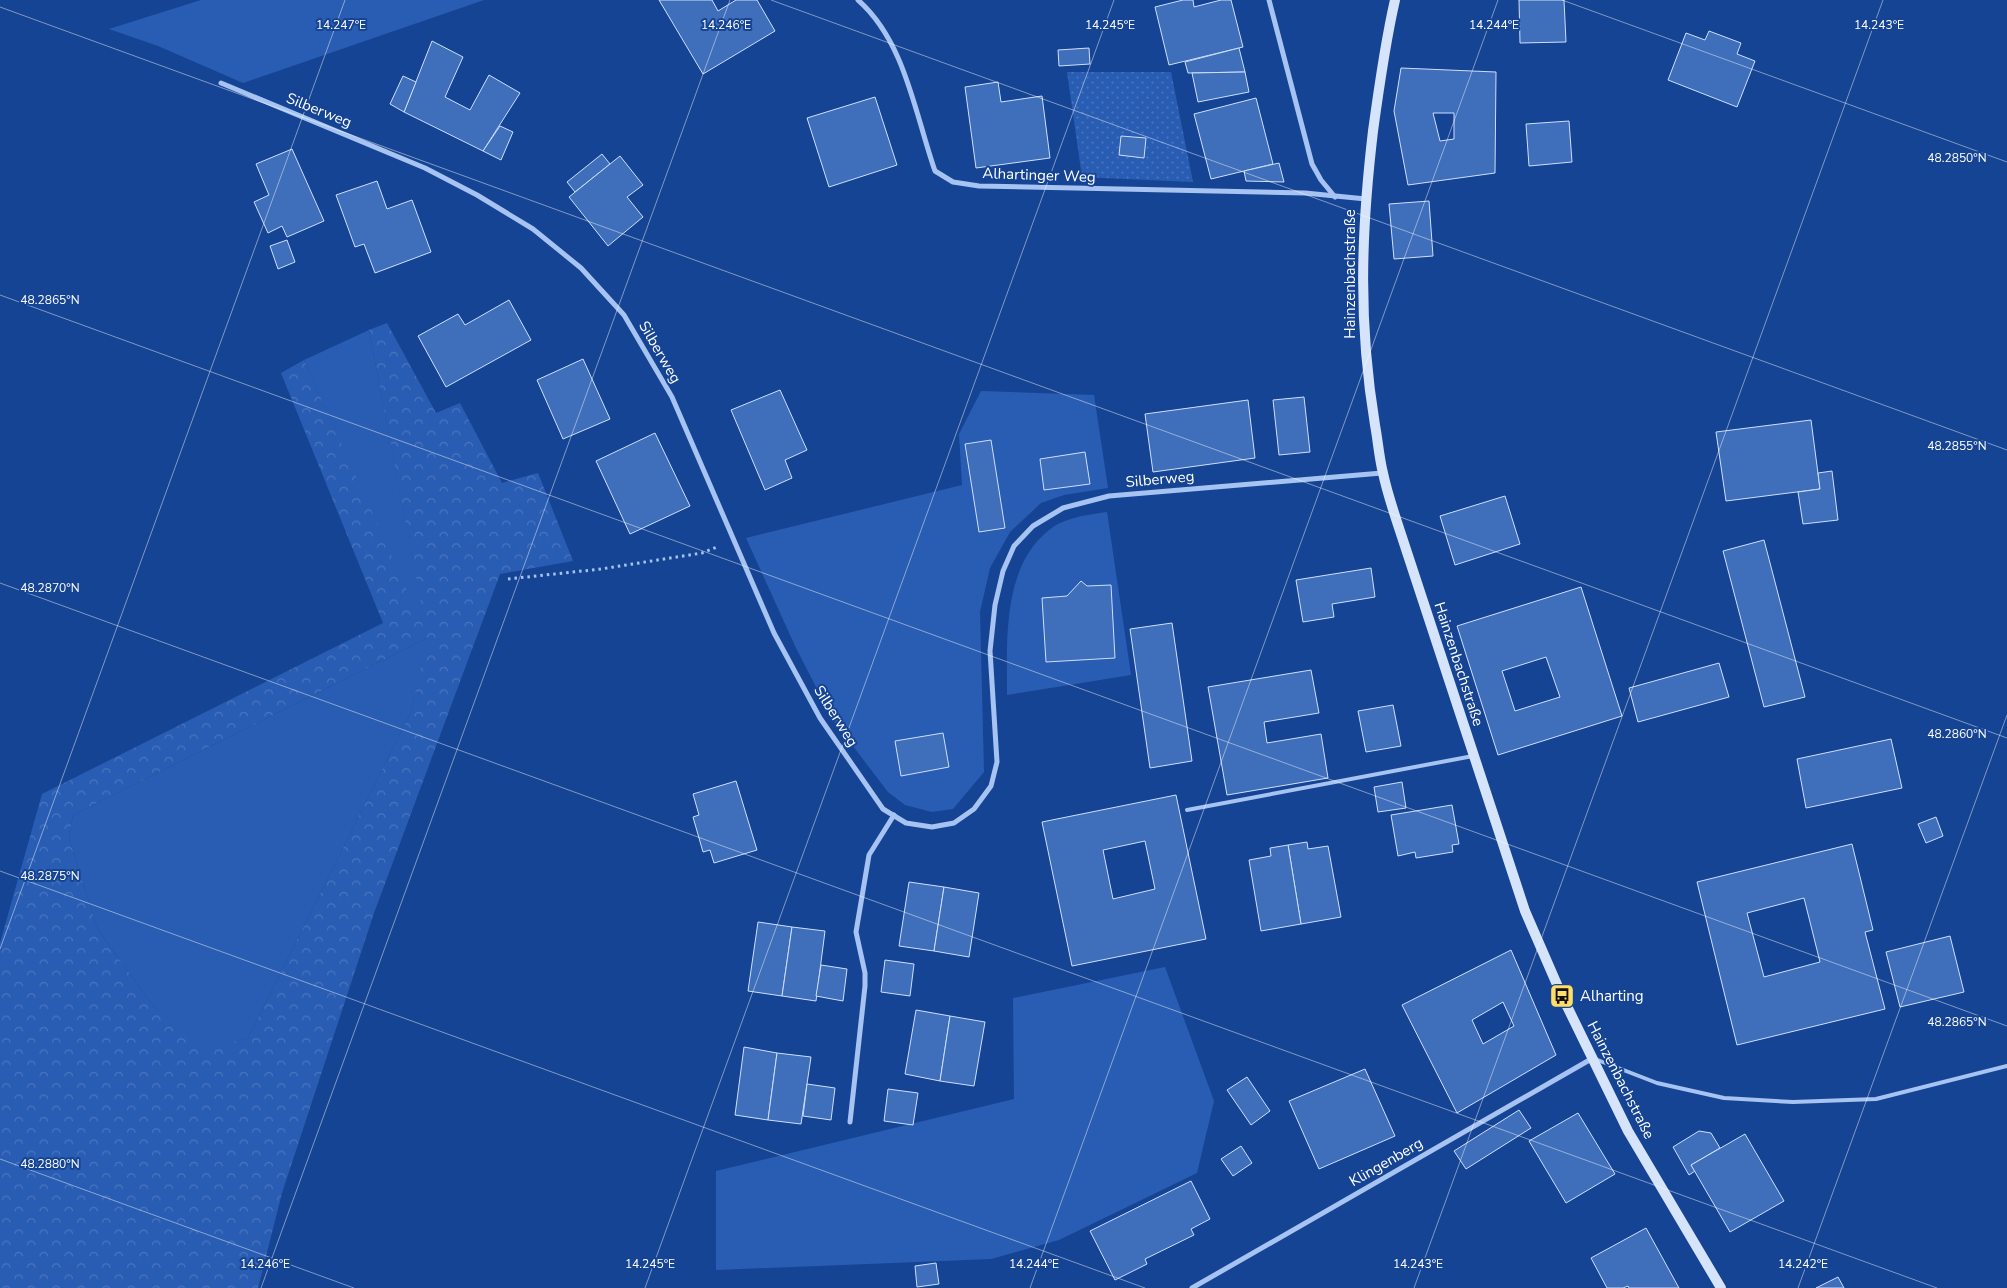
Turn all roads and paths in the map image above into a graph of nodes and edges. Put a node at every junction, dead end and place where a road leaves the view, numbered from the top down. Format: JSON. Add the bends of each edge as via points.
{"nodes":[{"id":1,"x":858,"y":0,"type":"edge"},
{"id":2,"x":1269,"y":0,"type":"edge"},
{"id":3,"x":1395,"y":0,"type":"edge"},
{"id":4,"x":220,"y":84,"type":"dead end"},
{"id":5,"x":1335,"y":197,"type":"junction"},
{"id":6,"x":1366,"y":199,"type":"junction"},
{"id":7,"x":1383,"y":473,"type":"junction"},
{"id":8,"x":734,"y":541,"type":"junction"},
{"id":9,"x":508,"y":579,"type":"dead end"},
{"id":10,"x":1473,"y":756,"type":"junction"},
{"id":11,"x":1187,"y":810,"type":"dead end"},
{"id":12,"x":894,"y":815,"type":"junction"},
{"id":13,"x":1593,"y":1058,"type":"junction"},
{"id":14,"x":2007,"y":1066,"type":"edge"},
{"id":15,"x":850,"y":1122,"type":"dead end"},
{"id":16,"x":1192,"y":1288,"type":"edge"},
{"id":17,"x":1721,"y":1288,"type":"edge"}],
"edges":[{"from":1,"to":5,"type":"street","name":"Alhartinger Weg","via":[[882,26],[896,51],[935,171],[953,182],[979,186],[1305,193]]},
{"from":2,"to":5,"type":"street","via":[[1312,164]]},
{"from":3,"to":6,"type":"street","name":"Hainzenbachstraße","via":[[1377,100]]},
{"from":4,"to":8,"type":"street","name":"Silberweg","via":[[425,168],[533,229],[581,268],[624,315],[672,397]]},
{"from":5,"to":6,"type":"street","name":"Alhartinger Weg"},
{"from":6,"to":7,"type":"street","name":"Hainzenbachstraße","via":[[1362,262],[1364,345]]},
{"from":7,"to":10,"type":"street","name":"Hainzenbachstraße"},
{"from":7,"to":12,"type":"street","name":"Silberweg","via":[[1109,496],[1063,508],[1033,526],[1014,546],[1003,572],[995,605],[990,651],[997,762],[991,786],[974,809],[954,823],[932,827],[906,823]]},
{"from":8,"to":9,"type":"path","via":[[702,553]]},
{"from":8,"to":12,"type":"street","name":"Silberweg","via":[[774,633],[820,718],[884,809]]},
{"from":10,"to":11,"type":"lane"},
{"from":10,"to":13,"type":"street","name":"Hainzenbachstraße","via":[[1525,911]]},
{"from":12,"to":15,"type":"street","via":[[869,855],[856,932],[865,986]]},
{"from":13,"to":14,"type":"lane","via":[[1667,1085],[1724,1098],[1793,1102],[1876,1099]]},
{"from":13,"to":16,"type":"street","name":"Klingenberg"},
{"from":13,"to":17,"type":"street","name":"Hainzenbachstraße","via":[[1628,1131]]}]}
